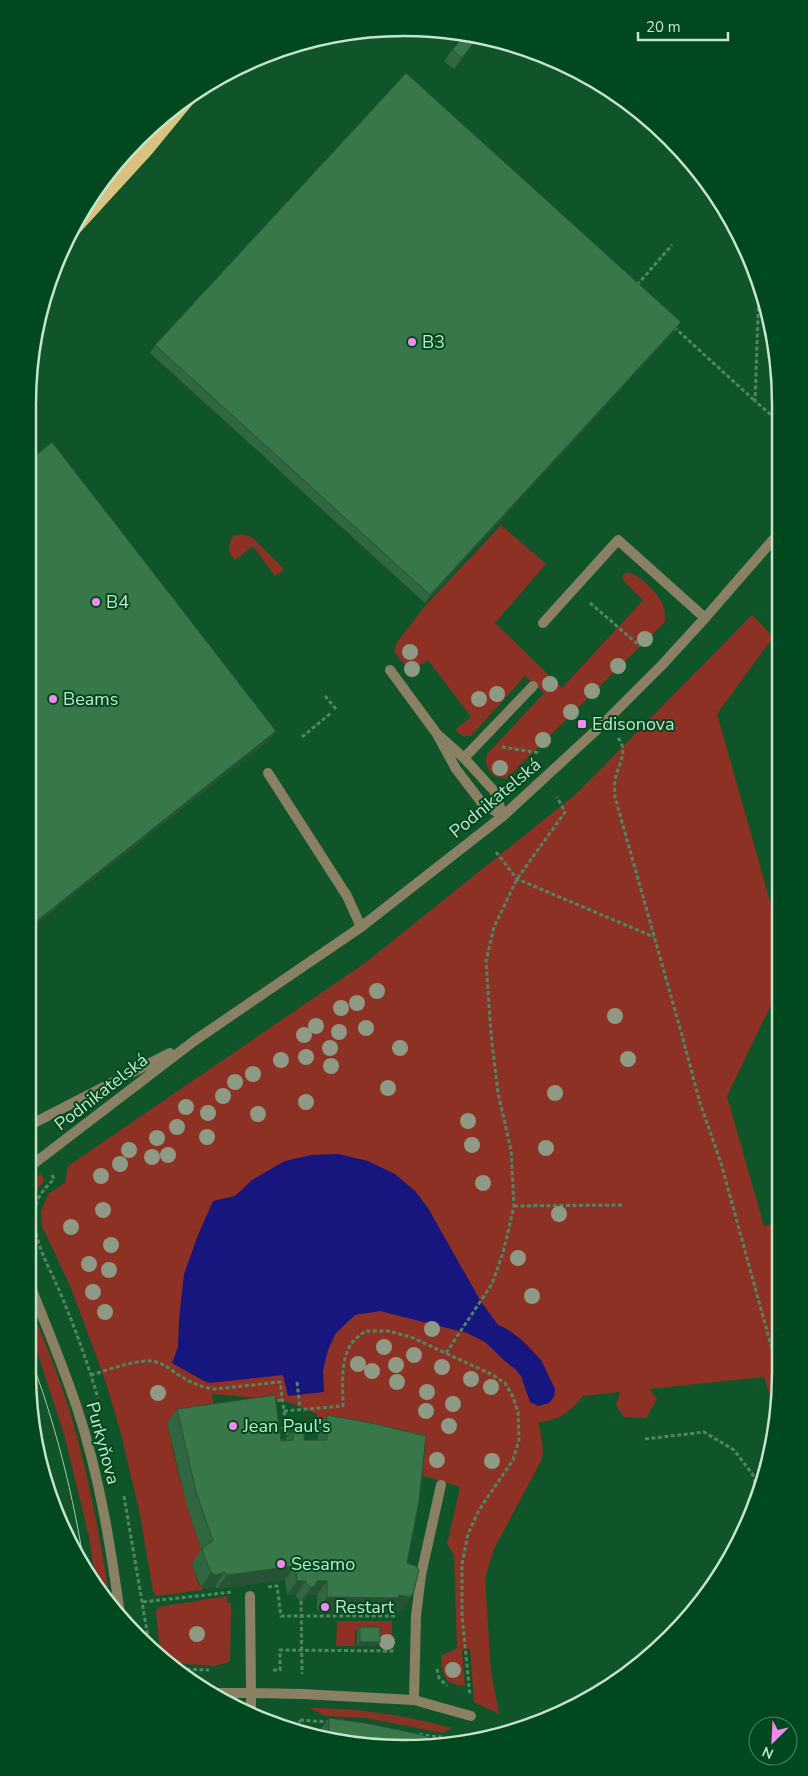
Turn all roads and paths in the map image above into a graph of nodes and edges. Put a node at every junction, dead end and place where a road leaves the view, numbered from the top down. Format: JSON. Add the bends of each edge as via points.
{"nodes":[{"id":1,"x":170,"y":121,"type":"edge"},
{"id":2,"x":94,"y":207,"type":"edge"},
{"id":3,"x":672,"y":245,"type":"dead end"},
{"id":4,"x":633,"y":290,"type":"edge"},
{"id":5,"x":758,"y":307,"type":"edge"},
{"id":6,"x":669,"y":322,"type":"edge"},
{"id":7,"x":755,"y":401,"type":"junction"},
{"id":8,"x":772,"y":415,"type":"edge"},
{"id":9,"x":772,"y":544,"type":"edge"},
{"id":10,"x":574,"y":589,"type":"junction"},
{"id":11,"x":705,"y":618,"type":"junction"},
{"id":12,"x":543,"y":623,"type":"dead end"},
{"id":13,"x":640,"y":646,"type":"dead end"},
{"id":14,"x":390,"y":670,"type":"dead end"},
{"id":15,"x":533,"y":686,"type":"dead end"},
{"id":16,"x":326,"y":696,"type":"dead end"},
{"id":17,"x":336,"y":709,"type":"dead end"},
{"id":18,"x":332,"y":713,"type":"dead end"},
{"id":19,"x":604,"y":723,"type":"junction"},
{"id":20,"x":437,"y":734,"type":"junction"},
{"id":21,"x":302,"y":737,"type":"dead end"},
{"id":22,"x":479,"y":744,"type":"junction"},
{"id":23,"x":540,"y":753,"type":"dead end"},
{"id":24,"x":464,"y":758,"type":"junction"},
{"id":25,"x":268,"y":773,"type":"dead end"},
{"id":26,"x":557,"y":797,"type":"dead end"},
{"id":27,"x":503,"y":816,"type":"junction"},
{"id":28,"x":496,"y":852,"type":"dead end"},
{"id":29,"x":518,"y":879,"type":"junction"},
{"id":30,"x":362,"y":927,"type":"junction"},
{"id":31,"x":654,"y":937,"type":"junction"},
{"id":32,"x":194,"y":1041,"type":"junction"},
{"id":33,"x":36,"y":1122,"type":"edge"},
{"id":34,"x":36,"y":1162,"type":"edge"},
{"id":35,"x":54,"y":1179,"type":"dead end"},
{"id":36,"x":36,"y":1205,"type":"edge"},
{"id":37,"x":623,"y":1205,"type":"dead end"},
{"id":38,"x":514,"y":1206,"type":"junction"},
{"id":39,"x":36,"y":1231,"type":"edge"},
{"id":40,"x":59,"y":1291,"type":"dead end"},
{"id":41,"x":36,"y":1300,"type":"edge"},
{"id":42,"x":772,"y":1349,"type":"edge"},
{"id":43,"x":446,"y":1353,"type":"dead end"},
{"id":44,"x":91,"y":1375,"type":"dead end"},
{"id":45,"x":297,"y":1382,"type":"dead end"},
{"id":46,"x":283,"y":1400,"type":"junction"},
{"id":47,"x":265,"y":1402,"type":"edge"},
{"id":48,"x":300,"y":1409,"type":"dead end"},
{"id":49,"x":286,"y":1426,"type":"junction"},
{"id":50,"x":274,"y":1433,"type":"edge"},
{"id":51,"x":645,"y":1439,"type":"dead end"},
{"id":52,"x":289,"y":1444,"type":"edge"},
{"id":53,"x":755,"y":1481,"type":"edge"},
{"id":54,"x":441,"y":1485,"type":"dead end"},
{"id":55,"x":235,"y":1586,"type":"edge"},
{"id":56,"x":260,"y":1588,"type":"edge"},
{"id":57,"x":250,"y":1596,"type":"edge"},
{"id":58,"x":301,"y":1601,"type":"edge"},
{"id":59,"x":143,"y":1602,"type":"dead end"},
{"id":60,"x":119,"y":1604,"type":"edge"},
{"id":61,"x":302,"y":1616,"type":"junction"},
{"id":62,"x":416,"y":1616,"type":"junction"},
{"id":63,"x":302,"y":1630,"type":"dead end"},
{"id":64,"x":416,"y":1667,"type":"junction"},
{"id":65,"x":187,"y":1669,"type":"edge"},
{"id":66,"x":214,"y":1671,"type":"dead end"},
{"id":67,"x":251,"y":1671,"type":"junction"},
{"id":68,"x":454,"y":1689,"type":"dead end"},
{"id":69,"x":462,"y":1691,"type":"dead end"},
{"id":70,"x":224,"y":1692,"type":"edge"},
{"id":71,"x":470,"y":1692,"type":"dead end"},
{"id":72,"x":251,"y":1693,"type":"junction"},
{"id":73,"x":414,"y":1700,"type":"junction"},
{"id":74,"x":251,"y":1707,"type":"edge"},
{"id":75,"x":471,"y":1716,"type":"dead end"},
{"id":76,"x":300,"y":1720,"type":"dead end"},
{"id":77,"x":335,"y":1722,"type":"edge"},
{"id":78,"x":415,"y":1734,"type":"edge"},
{"id":79,"x":438,"y":1738,"type":"edge"}],
"edges":[{"from":1,"to":2,"type":"highway"},
{"from":3,"to":4,"type":"path"},
{"from":5,"to":7,"type":"path"},
{"from":6,"to":7,"type":"path"},
{"from":7,"to":8,"type":"path"},
{"from":9,"to":11,"type":"street","name":"Podnikatelská"},
{"from":10,"to":11,"type":"street","via":[[618,540]]},
{"from":10,"to":12,"type":"street"},
{"from":10,"to":13,"type":"path"},
{"from":11,"to":19,"type":"street","name":"Podnikatelská"},
{"from":14,"to":20,"type":"street"},
{"from":15,"to":22,"type":"street"},
{"from":16,"to":17,"type":"path"},
{"from":18,"to":21,"type":"path"},
{"from":19,"to":27,"type":"street","name":"Podnikatelská"},
{"from":19,"to":31,"type":"path","via":[[621,741],[623,759],[615,779],[614,797]]},
{"from":20,"to":24,"type":"street"},
{"from":20,"to":27,"type":"street","via":[[456,769],[482,803]]},
{"from":22,"to":23,"type":"path"},
{"from":22,"to":24,"type":"street"},
{"from":24,"to":27,"type":"street","via":[[495,792]]},
{"from":25,"to":30,"type":"street","via":[[347,896]]},
{"from":26,"to":29,"type":"path","via":[[565,812]]},
{"from":27,"to":30,"type":"street","name":"Podnikatelská"},
{"from":28,"to":29,"type":"path"},
{"from":29,"to":31,"type":"path"},
{"from":29,"to":38,"type":"path","via":[[494,927],[486,961],[490,1034],[498,1093],[511,1150]]},
{"from":30,"to":32,"type":"street","name":"Podnikatelská"},
{"from":31,"to":42,"type":"path"},
{"from":32,"to":33,"type":"street","name":"Podnikatelská"},
{"from":32,"to":34,"type":"street","name":"Podnikatelská"},
{"from":35,"to":36,"type":"path","via":[[43,1190]]},
{"from":37,"to":38,"type":"path"},
{"from":38,"to":43,"type":"path","via":[[492,1284]]},
{"from":39,"to":40,"type":"path"},
{"from":41,"to":60,"type":"street","name":"Purkyňova","via":[[78,1409],[93,1463]]},
{"from":44,"to":46,"type":"path","via":[[153,1361],[205,1388],[280,1382]]},
{"from":45,"to":48,"type":"path"},
{"from":46,"to":47,"type":"path"},
{"from":46,"to":49,"type":"path"},
{"from":49,"to":50,"type":"path"},
{"from":49,"to":52,"type":"path"},
{"from":51,"to":53,"type":"path","via":[[704,1432],[734,1450]]},
{"from":54,"to":62,"type":"street","via":[[421,1575]]},
{"from":55,"to":59,"type":"path","via":[[236,1591]]},
{"from":56,"to":61,"type":"path","via":[[277,1586],[281,1616]]},
{"from":57,"to":67,"type":"street"},
{"from":58,"to":61,"type":"path"},
{"from":61,"to":62,"type":"path"},
{"from":61,"to":63,"type":"path"},
{"from":62,"to":64,"type":"street"},
{"from":64,"to":67,"type":"path","via":[[395,1667],[395,1651],[280,1650],[280,1670]]},
{"from":64,"to":68,"type":"path","via":[[436,1667],[439,1678]]},
{"from":64,"to":73,"type":"street"},
{"from":65,"to":66,"type":"path"},
{"from":67,"to":72,"type":"street"},
{"from":69,"to":71,"type":"path"},
{"from":70,"to":72,"type":"street"},
{"from":72,"to":73,"type":"street"},
{"from":72,"to":74,"type":"street"},
{"from":73,"to":75,"type":"street"},
{"from":76,"to":77,"type":"path"},
{"from":78,"to":79,"type":"path"}]}
